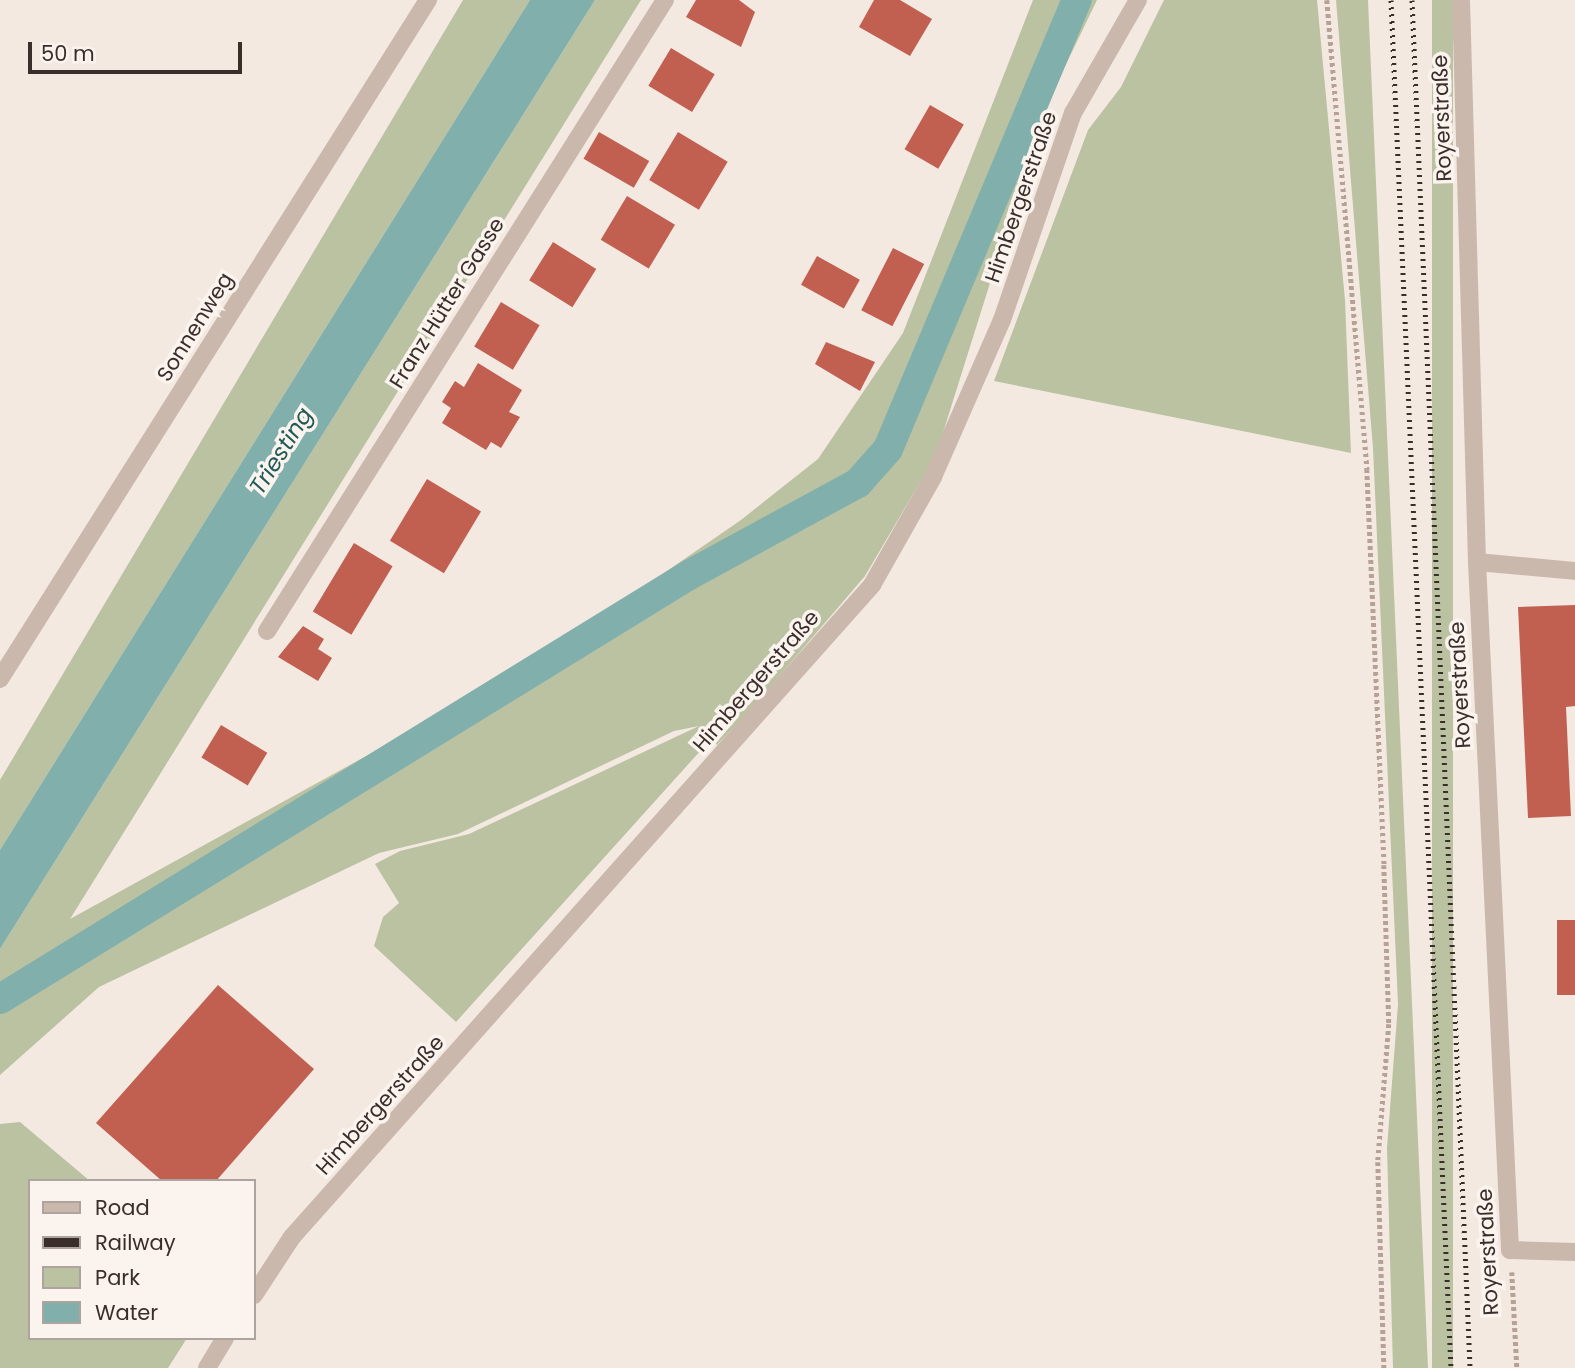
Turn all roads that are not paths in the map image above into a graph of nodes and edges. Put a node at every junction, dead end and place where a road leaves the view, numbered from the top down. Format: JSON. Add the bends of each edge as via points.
{"nodes":[{"id":1,"x":428,"y":0,"type":"edge"},
{"id":2,"x":665,"y":0,"type":"edge"},
{"id":3,"x":1138,"y":0,"type":"edge"},
{"id":4,"x":1461,"y":0,"type":"edge"},
{"id":5,"x":1477,"y":562,"type":"junction"},
{"id":6,"x":1575,"y":571,"type":"edge"},
{"id":7,"x":267,"y":631,"type":"dead end"},
{"id":8,"x":0,"y":679,"type":"edge"},
{"id":9,"x":1575,"y":1252,"type":"edge"},
{"id":10,"x":256,"y":1292,"type":"edge"},
{"id":11,"x":224,"y":1340,"type":"edge"},
{"id":12,"x":208,"y":1368,"type":"edge"}],
"edges":[{"from":1,"to":8,"type":"street","name":"Sonnenweg"},
{"from":2,"to":7,"type":"street","name":"Franz Hütter Gasse"},
{"from":3,"to":10,"type":"street","name":"Himbergerstraße","via":[[1073,113],[1002,320],[933,477],[872,585],[292,1237]]},
{"from":4,"to":5,"type":"street","name":"Royerstraße"},
{"from":5,"to":6,"type":"street"},
{"from":5,"to":9,"type":"street","name":"Royerstraße","via":[[1510,1250]]},
{"from":11,"to":12,"type":"street"}]}
